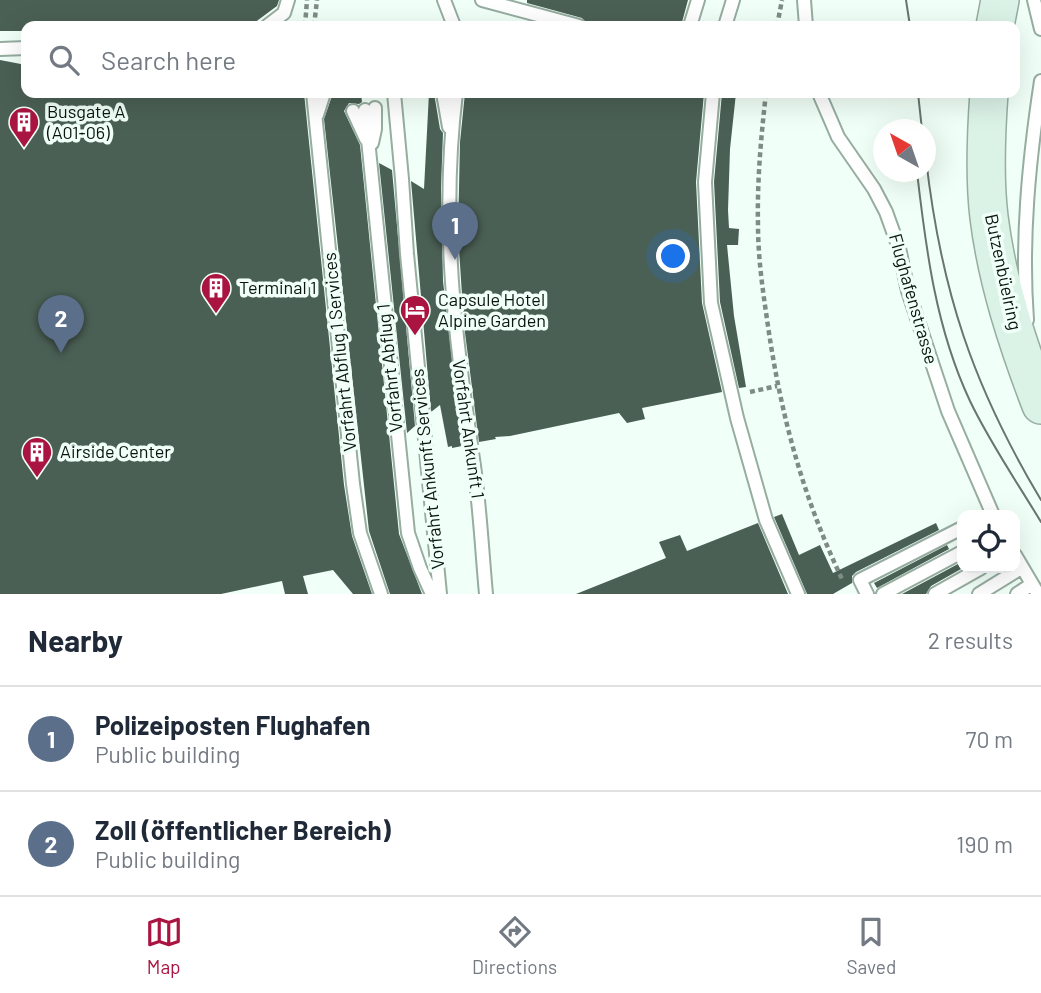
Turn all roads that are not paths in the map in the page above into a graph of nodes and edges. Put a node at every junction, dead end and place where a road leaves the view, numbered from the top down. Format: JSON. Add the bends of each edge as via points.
{"nodes":[{"id":1,"x":288,"y":0,"type":"edge"},
{"id":2,"x":444,"y":0,"type":"edge"},
{"id":3,"x":483,"y":0,"type":"edge"},
{"id":4,"x":698,"y":0,"type":"edge"},
{"id":5,"x":723,"y":0,"type":"edge"},
{"id":6,"x":733,"y":0,"type":"edge"},
{"id":7,"x":804,"y":0,"type":"edge"},
{"id":8,"x":1034,"y":0,"type":"edge"},
{"id":9,"x":274,"y":21,"type":"edge"},
{"id":10,"x":452,"y":21,"type":"edge"},
{"id":11,"x":561,"y":21,"type":"edge"},
{"id":12,"x":692,"y":21,"type":"edge"},
{"id":13,"x":724,"y":21,"type":"edge"},
{"id":14,"x":726,"y":21,"type":"edge"},
{"id":15,"x":806,"y":21,"type":"edge"},
{"id":16,"x":1041,"y":29,"type":"edge"},
{"id":17,"x":21,"y":48,"type":"edge"},
{"id":18,"x":0,"y":49,"type":"edge"},
{"id":19,"x":1041,"y":81,"type":"edge"},
{"id":20,"x":314,"y":98,"type":"edge"},
{"id":21,"x":322,"y":98,"type":"edge"},
{"id":22,"x":394,"y":98,"type":"edge"},
{"id":23,"x":444,"y":98,"type":"edge"},
{"id":24,"x":455,"y":98,"type":"edge"},
{"id":25,"x":713,"y":98,"type":"edge"},
{"id":26,"x":821,"y":98,"type":"edge"},
{"id":27,"x":989,"y":103,"type":"edge"},
{"id":28,"x":316,"y":119,"type":"junction"},
{"id":29,"x":451,"y":137,"type":"junction"},
{"id":30,"x":369,"y":153,"type":"junction"},
{"id":31,"x":1041,"y":396,"type":"edge"},
{"id":32,"x":1041,"y":405,"type":"edge"},
{"id":33,"x":988,"y":510,"type":"edge"},
{"id":34,"x":957,"y":531,"type":"edge"},
{"id":35,"x":957,"y":555,"type":"edge"},
{"id":36,"x":1021,"y":568,"type":"joint"},
{"id":37,"x":972,"y":573,"type":"edge"},
{"id":38,"x":378,"y":589,"type":"edge"},
{"id":39,"x":1035,"y":589,"type":"edge"},
{"id":40,"x":432,"y":594,"type":"edge"},
{"id":41,"x":440,"y":594,"type":"edge"},
{"id":42,"x":486,"y":594,"type":"edge"},
{"id":43,"x":797,"y":594,"type":"edge"},
{"id":44,"x":867,"y":594,"type":"edge"},
{"id":45,"x":883,"y":594,"type":"edge"},
{"id":46,"x":935,"y":594,"type":"edge"},
{"id":47,"x":979,"y":594,"type":"edge"},
{"id":48,"x":1017,"y":594,"type":"edge"}],
"edges":[{"from":1,"to":9,"type":"lane","via":[[284,13]]},
{"from":2,"to":10,"type":"lane"},
{"from":3,"to":11,"type":"lane"},
{"from":4,"to":12,"type":"lane"},
{"from":5,"to":13,"type":"lane"},
{"from":6,"to":14,"type":"lane"},
{"from":7,"to":15,"type":"lane"},
{"from":8,"to":16,"type":"lane"},
{"from":17,"to":18,"type":"lane"},
{"from":19,"to":31,"type":"lane","via":[[1027,214],[1026,296],[1030,354]]},
{"from":20,"to":28,"type":"lane","name":"Vorfahrt Abflug 1 Services"},
{"from":21,"to":28,"type":"lane"},
{"from":22,"to":41,"type":"lane","name":"Vorfahrt Ankunft Services"},
{"from":23,"to":29,"type":"lane"},
{"from":24,"to":29,"type":"lane"},
{"from":25,"to":43,"type":"lane","via":[[705,183],[712,303],[737,418],[766,520]]},
{"from":26,"to":33,"type":"lane","name":"Flughafenstrasse","via":[[838,137],[886,212],[933,368]]},
{"from":27,"to":32,"type":"main road","name":"Butzenbüelring","via":[[987,190],[995,250],[1020,347]]},
{"from":28,"to":38,"type":"lane","name":"Vorfahrt Abflug 1 Services","via":[[353,484],[360,533]]},
{"from":29,"to":42,"type":"lane","name":"Vorfahrt Ankunft 1","via":[[451,286]]},
{"from":30,"to":30,"type":"lane","via":[[364,110],[376,129]]},
{"from":30,"to":40,"type":"lane","name":"Vorfahrt Abflug 1","via":[[408,533]]},
{"from":34,"to":44,"type":"lane","via":[[860,580]]},
{"from":35,"to":45,"type":"lane"},
{"from":36,"to":39,"type":"lane"},
{"from":36,"to":47,"type":"lane"},
{"from":37,"to":46,"type":"lane"},
{"from":39,"to":48,"type":"lane"}]}
